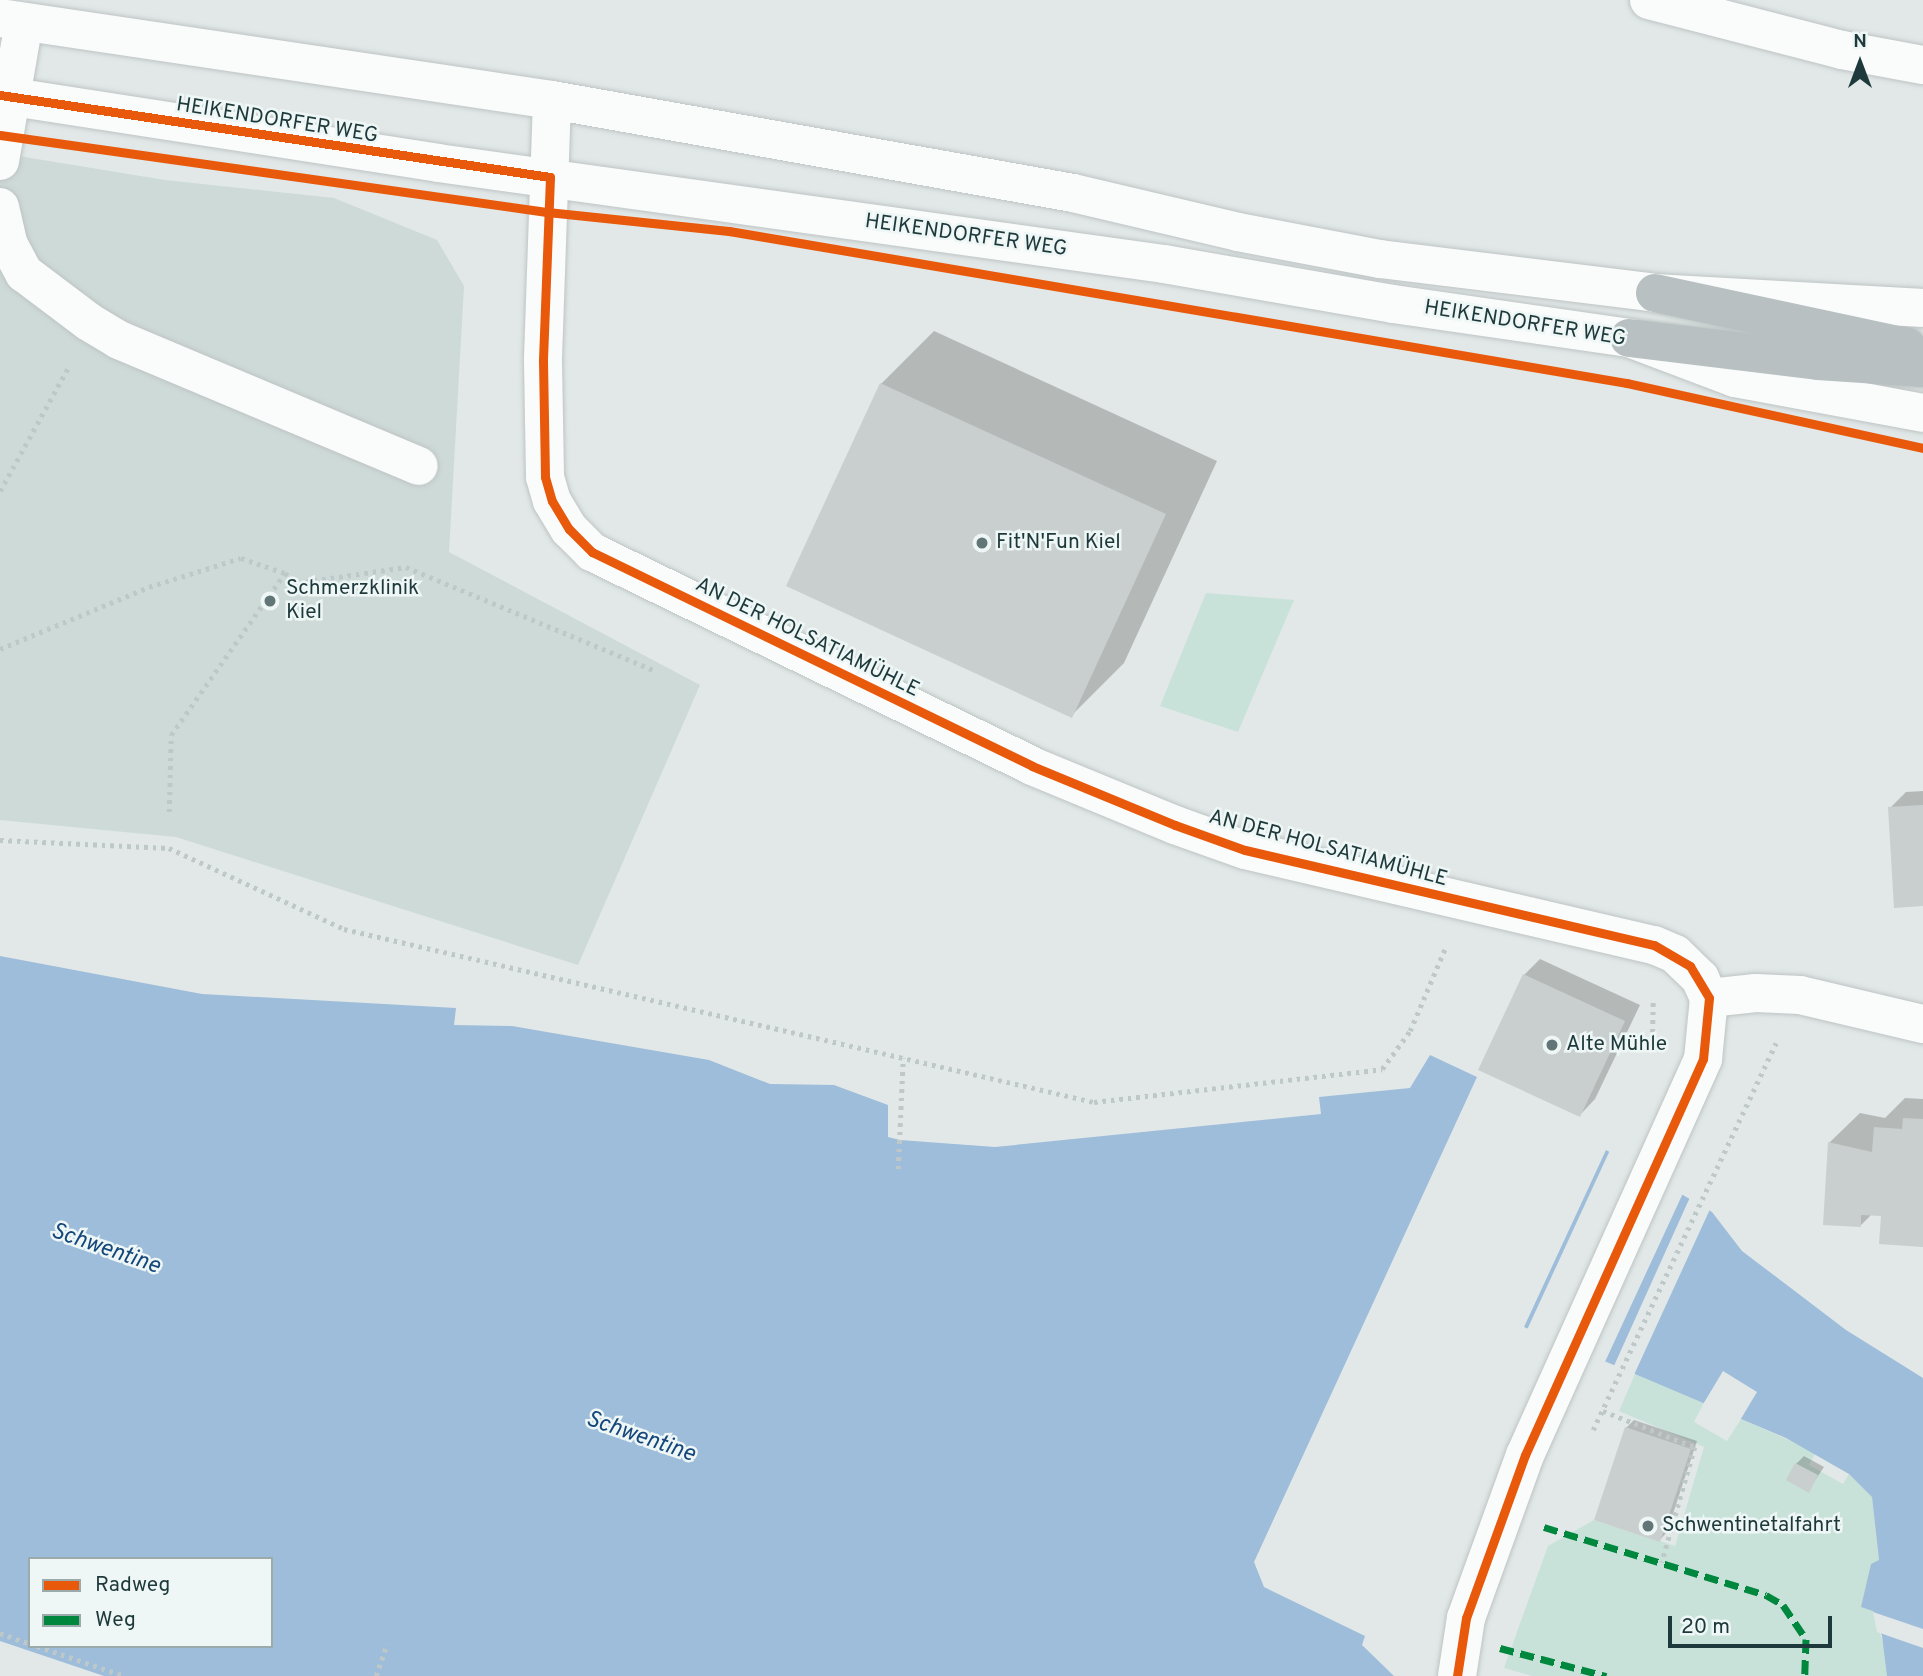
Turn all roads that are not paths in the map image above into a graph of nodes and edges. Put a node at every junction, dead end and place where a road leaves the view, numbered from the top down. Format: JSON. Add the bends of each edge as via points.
{"nodes":[{"id":1,"x":1649,"y":0,"type":"edge"},
{"id":2,"x":12,"y":20,"type":"edge"},
{"id":3,"x":1923,"y":65,"type":"edge"},
{"id":4,"x":5,"y":96,"type":"edge"},
{"id":5,"x":552,"y":100,"type":"junction"},
{"id":6,"x":0,"y":161,"type":"edge"},
{"id":7,"x":550,"y":177,"type":"junction"},
{"id":8,"x":0,"y":207,"type":"edge"},
{"id":9,"x":1655,"y":293,"type":"junction"},
{"id":10,"x":1923,"y":308,"type":"edge"},
{"id":11,"x":1629,"y":338,"type":"junction"},
{"id":12,"x":1923,"y":351,"type":"edge"},
{"id":13,"x":1923,"y":368,"type":"edge"},
{"id":14,"x":1923,"y":412,"type":"edge"},
{"id":15,"x":419,"y":466,"type":"dead end"},
{"id":16,"x":1709,"y":999,"type":"junction"},
{"id":17,"x":1923,"y":1024,"type":"edge"},
{"id":18,"x":1457,"y":1676,"type":"edge"}],
"edges":[{"from":1,"to":3,"type":"street","via":[[1842,50]]},
{"from":2,"to":4,"type":"street"},
{"from":2,"to":5,"type":"street","name":"HEIKENDORFER WEG"},
{"from":4,"to":6,"type":"street"},
{"from":4,"to":7,"type":"street","name":"HEIKENDORFER WEG"},
{"from":5,"to":7,"type":"street","name":"AN DER HOLSATIAMÜHLE"},
{"from":5,"to":9,"type":"street","name":"HEIKENDORFER WEG","via":[[1073,193],[1301,245]]},
{"from":7,"to":11,"type":"street","name":"HEIKENDORFER WEG","via":[[1164,264]]},
{"from":7,"to":16,"type":"street","name":"AN DER HOLSATIAMÜHLE","via":[[543,361],[545,477],[569,529],[592,552],[1032,766],[1175,825],[1245,850],[1654,945],[1690,966]]},
{"from":8,"to":15,"type":"street","via":[[9,245],[24,274],[89,322],[119,340]]},
{"from":9,"to":10,"type":"street","name":"HEIKENDORFER WEG"},
{"from":9,"to":12,"type":"highway"},
{"from":11,"to":13,"type":"highway","via":[[1818,361]]},
{"from":11,"to":14,"type":"street","name":"HEIKENDORFER WEG","via":[[1735,378]]},
{"from":16,"to":17,"type":"street","via":[[1756,993],[1800,995]]},
{"from":16,"to":18,"type":"street","via":[[1703,1059],[1525,1455],[1466,1618]]}]}
